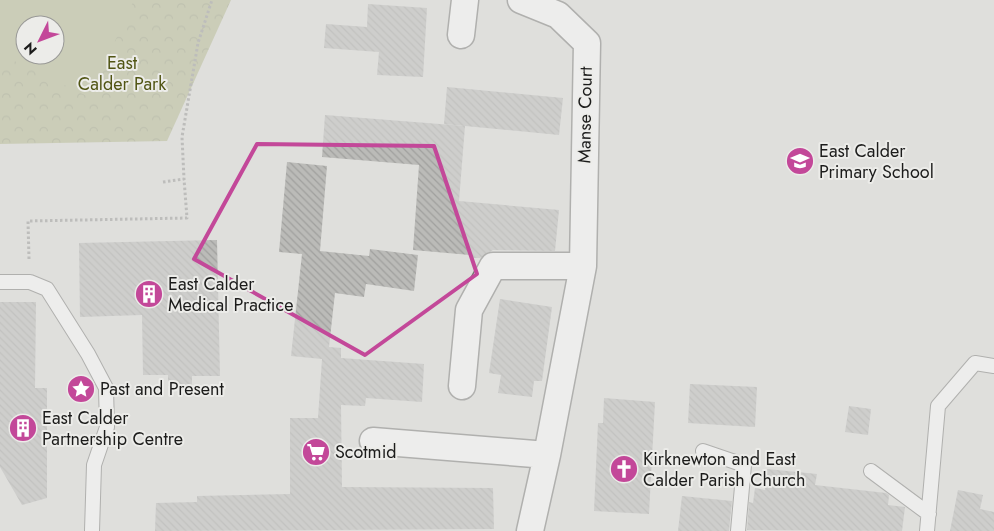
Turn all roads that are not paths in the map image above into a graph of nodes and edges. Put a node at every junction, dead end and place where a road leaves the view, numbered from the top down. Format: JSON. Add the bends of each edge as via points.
{"nodes":[{"id":1,"x":465,"y":0,"type":"edge"},
{"id":2,"x":521,"y":0,"type":"edge"},
{"id":3,"x":461,"y":35,"type":"dead end"},
{"id":4,"x":583,"y":266,"type":"junction"},
{"id":5,"x":0,"y":282,"type":"edge"},
{"id":6,"x":994,"y":366,"type":"edge"},
{"id":7,"x":462,"y":386,"type":"dead end"},
{"id":8,"x":374,"y":441,"type":"dead end"},
{"id":9,"x":703,"y":451,"type":"dead end"},
{"id":10,"x":547,"y":455,"type":"junction"},
{"id":11,"x":871,"y":471,"type":"dead end"},
{"id":12,"x":929,"y":514,"type":"junction"},
{"id":13,"x":92,"y":531,"type":"edge"},
{"id":14,"x":530,"y":531,"type":"edge"},
{"id":15,"x":738,"y":531,"type":"edge"},
{"id":16,"x":927,"y":531,"type":"edge"}],
"edges":[{"from":1,"to":3,"type":"street"},
{"from":2,"to":4,"type":"street","name":"Manse Court","via":[[558,15],[587,43]]},
{"from":4,"to":7,"type":"street","via":[[493,266],[469,310]]},
{"from":4,"to":10,"type":"street","name":"Manse Court"},
{"from":5,"to":13,"type":"lane","via":[[30,282],[47,289],[106,388],[107,427],[94,465]]},
{"from":6,"to":12,"type":"lane","via":[[975,363],[938,406]]},
{"from":8,"to":10,"type":"street"},
{"from":9,"to":15,"type":"lane","via":[[744,465]]},
{"from":10,"to":14,"type":"street","name":"Manse Court"},
{"from":11,"to":12,"type":"lane"},
{"from":12,"to":16,"type":"lane"}]}
